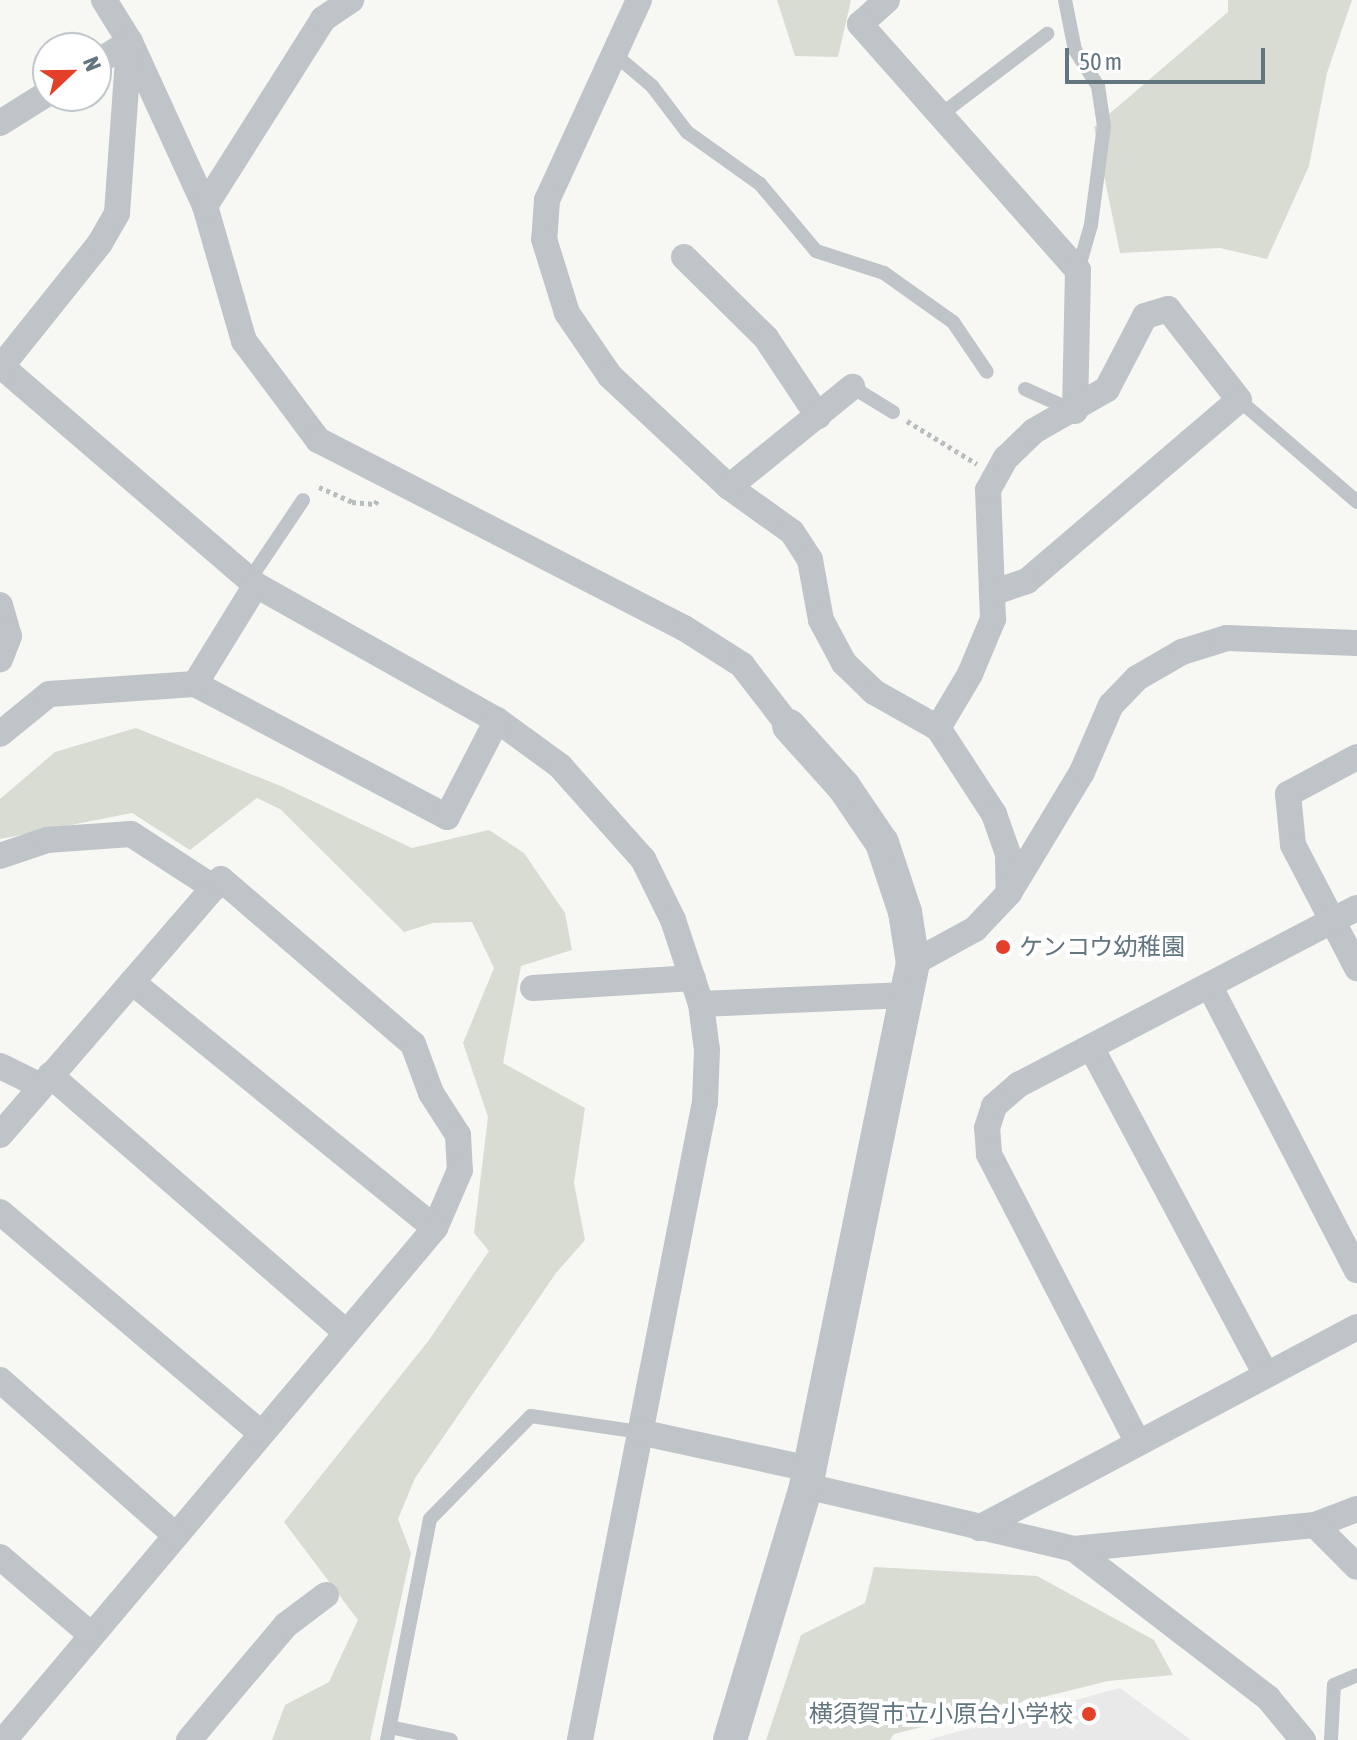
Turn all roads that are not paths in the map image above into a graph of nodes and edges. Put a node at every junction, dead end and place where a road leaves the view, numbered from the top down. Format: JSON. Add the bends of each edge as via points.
{"nodes":[{"id":1,"x":104,"y":0,"type":"edge"},
{"id":2,"x":351,"y":0,"type":"edge"},
{"id":3,"x":639,"y":0,"type":"edge"},
{"id":4,"x":887,"y":0,"type":"edge"},
{"id":5,"x":1065,"y":0,"type":"edge"},
{"id":6,"x":1047,"y":34,"type":"dead end"},
{"id":7,"x":130,"y":42,"type":"junction"},
{"id":8,"x":112,"y":53,"type":"edge"},
{"id":9,"x":614,"y":54,"type":"junction"},
{"id":10,"x":32,"y":103,"type":"edge"},
{"id":11,"x":939,"y":116,"type":"junction"},
{"id":12,"x":0,"y":123,"type":"edge"},
{"id":13,"x":205,"y":206,"type":"junction"},
{"id":14,"x":684,"y":257,"type":"dead end"},
{"id":15,"x":1078,"y":270,"type":"junction"},
{"id":16,"x":1,"y":365,"type":"edge"},
{"id":17,"x":987,"y":372,"type":"dead end"},
{"id":18,"x":852,"y":387,"type":"joint"},
{"id":19,"x":1025,"y":389,"type":"dead end"},
{"id":20,"x":1239,"y":400,"type":"junction"},
{"id":21,"x":1075,"y":411,"type":"junction"},
{"id":22,"x":893,"y":412,"type":"road end"},
{"id":23,"x":818,"y":416,"type":"junction"},
{"id":24,"x":729,"y":487,"type":"junction"},
{"id":25,"x":303,"y":500,"type":"road end"},
{"id":26,"x":1357,"y":502,"type":"edge"},
{"id":27,"x":253,"y":582,"type":"junction"},
{"id":28,"x":992,"y":593,"type":"junction"},
{"id":29,"x":0,"y":605,"type":"edge"},
{"id":30,"x":1357,"y":643,"type":"edge"},
{"id":31,"x":0,"y":659,"type":"edge"},
{"id":32,"x":195,"y":684,"type":"junction"},
{"id":33,"x":497,"y":720,"type":"junction"},
{"id":34,"x":789,"y":726,"type":"joint"},
{"id":35,"x":938,"y":728,"type":"junction"},
{"id":36,"x":0,"y":734,"type":"edge"},
{"id":37,"x":1357,"y":757,"type":"edge"},
{"id":38,"x":0,"y":856,"type":"edge"},
{"id":39,"x":214,"y":888,"type":"junction"},
{"id":40,"x":1009,"y":893,"type":"junction"},
{"id":41,"x":1357,"y":908,"type":"edge"},
{"id":42,"x":1333,"y":921,"type":"junction"},
{"id":43,"x":1357,"y":968,"type":"edge"},
{"id":44,"x":693,"y":978,"type":"junction"},
{"id":45,"x":909,"y":979,"type":"junction"},
{"id":46,"x":132,"y":982,"type":"junction"},
{"id":47,"x":1210,"y":987,"type":"junction"},
{"id":48,"x":533,"y":988,"type":"dead end"},
{"id":49,"x":701,"y":1004,"type":"junction"},
{"id":50,"x":1091,"y":1047,"type":"junction"},
{"id":51,"x":0,"y":1066,"type":"edge"},
{"id":52,"x":46,"y":1080,"type":"junction"},
{"id":53,"x":0,"y":1135,"type":"edge"},
{"id":54,"x":0,"y":1212,"type":"edge"},
{"id":55,"x":435,"y":1228,"type":"junction"},
{"id":56,"x":1357,"y":1270,"type":"edge"},
{"id":57,"x":1357,"y":1327,"type":"edge"},
{"id":58,"x":346,"y":1332,"type":"junction"},
{"id":59,"x":1266,"y":1375,"type":"junction"},
{"id":60,"x":0,"y":1380,"type":"edge"},
{"id":61,"x":639,"y":1432,"type":"junction"},
{"id":62,"x":261,"y":1433,"type":"junction"},
{"id":63,"x":1138,"y":1443,"type":"junction"},
{"id":64,"x":808,"y":1477,"type":"junction"},
{"id":65,"x":1357,"y":1509,"type":"edge"},
{"id":66,"x":1315,"y":1525,"type":"junction"},
{"id":67,"x":979,"y":1528,"type":"junction"},
{"id":68,"x":174,"y":1534,"type":"junction"},
{"id":69,"x":1074,"y":1549,"type":"junction"},
{"id":70,"x":0,"y":1557,"type":"edge"},
{"id":71,"x":1357,"y":1567,"type":"edge"},
{"id":72,"x":326,"y":1595,"type":"dead end"},
{"id":73,"x":90,"y":1634,"type":"junction"},
{"id":74,"x":1357,"y":1675,"type":"edge"},
{"id":75,"x":388,"y":1734,"type":"edge"},
{"id":76,"x":3,"y":1736,"type":"edge"},
{"id":77,"x":189,"y":1740,"type":"edge"},
{"id":78,"x":451,"y":1740,"type":"edge"},
{"id":79,"x":580,"y":1740,"type":"edge"},
{"id":80,"x":730,"y":1740,"type":"edge"},
{"id":81,"x":1303,"y":1740,"type":"edge"},
{"id":82,"x":1331,"y":1740,"type":"edge"}],
"edges":[{"from":1,"to":7,"type":"street"},
{"from":2,"to":13,"type":"street","via":[[323,19]]},
{"from":3,"to":9,"type":"street"},
{"from":4,"to":11,"type":"street","via":[[860,24]]},
{"from":5,"to":15,"type":"lane","via":[[1075,50],[1098,86],[1104,126],[1091,225]]},
{"from":6,"to":11,"type":"lane"},
{"from":7,"to":8,"type":"street"},
{"from":7,"to":13,"type":"street"},
{"from":7,"to":16,"type":"street","via":[[117,213],[100,243]]},
{"from":9,"to":17,"type":"lane","via":[[652,86],[687,132],[760,184],[816,251],[884,273],[953,322]]},
{"from":9,"to":24,"type":"street","via":[[547,200],[544,239],[567,313],[610,376]]},
{"from":10,"to":12,"type":"street"},
{"from":11,"to":15,"type":"street"},
{"from":13,"to":34,"type":"street","via":[[244,341],[318,440],[684,628],[742,665]]},
{"from":14,"to":23,"type":"street","via":[[766,338]]},
{"from":15,"to":21,"type":"street"},
{"from":16,"to":27,"type":"street"},
{"from":18,"to":22,"type":"lane"},
{"from":18,"to":23,"type":"street"},
{"from":19,"to":21,"type":"lane"},
{"from":20,"to":21,"type":"street","via":[[1168,309],[1145,316],[1107,389]]},
{"from":20,"to":26,"type":"lane"},
{"from":20,"to":28,"type":"street","via":[[1027,581]]},
{"from":21,"to":28,"type":"street","via":[[1034,431],[988,490]]},
{"from":23,"to":24,"type":"street"},
{"from":24,"to":35,"type":"street","via":[[792,532],[810,560],[821,620],[844,663],[874,692]]},
{"from":25,"to":27,"type":"lane"},
{"from":27,"to":32,"type":"street"},
{"from":27,"to":33,"type":"street"},
{"from":28,"to":35,"type":"street","via":[[993,619],[970,674]]},
{"from":29,"to":31,"type":"street","via":[[9,636]]},
{"from":30,"to":40,"type":"street","via":[[1227,638],[1182,652],[1137,678],[1111,705],[1082,772]]},
{"from":32,"to":33,"type":"street","via":[[447,817]]},
{"from":32,"to":36,"type":"street","via":[[49,694]]},
{"from":33,"to":44,"type":"street","via":[[560,766],[643,859],[673,920]]},
{"from":34,"to":45,"type":"street","via":[[844,787],[882,843],[905,912]]},
{"from":35,"to":40,"type":"street","via":[[994,814],[1008,854]]},
{"from":37,"to":42,"type":"street","via":[[1288,794],[1293,845]]},
{"from":38,"to":39,"type":"street","via":[[47,840],[131,834]]},
{"from":39,"to":46,"type":"street"},
{"from":39,"to":55,"type":"street","via":[[221,879],[413,1044],[431,1093],[458,1135],[460,1170]]},
{"from":40,"to":45,"type":"street","via":[[975,929]]},
{"from":41,"to":42,"type":"street"},
{"from":42,"to":43,"type":"street"},
{"from":42,"to":47,"type":"street"},
{"from":44,"to":48,"type":"street"},
{"from":44,"to":49,"type":"street"},
{"from":45,"to":49,"type":"street"},
{"from":45,"to":64,"type":"street"},
{"from":46,"to":52,"type":"street"},
{"from":46,"to":55,"type":"street"},
{"from":47,"to":50,"type":"street"},
{"from":47,"to":56,"type":"street"},
{"from":49,"to":61,"type":"street","via":[[707,1050],[705,1102]]},
{"from":50,"to":59,"type":"street"},
{"from":50,"to":63,"type":"street","via":[[1018,1085],[994,1106],[987,1128],[989,1154]]},
{"from":51,"to":52,"type":"street"},
{"from":52,"to":53,"type":"street"},
{"from":52,"to":58,"type":"street"},
{"from":54,"to":62,"type":"street"},
{"from":55,"to":58,"type":"street"},
{"from":57,"to":59,"type":"street"},
{"from":58,"to":62,"type":"street"},
{"from":59,"to":63,"type":"street"},
{"from":60,"to":68,"type":"street"},
{"from":61,"to":64,"type":"street"},
{"from":61,"to":75,"type":"lane","via":[[531,1416],[430,1519]]},
{"from":61,"to":79,"type":"street"},
{"from":62,"to":68,"type":"street"},
{"from":63,"to":67,"type":"street"},
{"from":64,"to":67,"type":"street"},
{"from":64,"to":80,"type":"street"},
{"from":65,"to":66,"type":"street"},
{"from":66,"to":69,"type":"street"},
{"from":66,"to":71,"type":"street"},
{"from":67,"to":69,"type":"street"},
{"from":68,"to":73,"type":"street"},
{"from":69,"to":81,"type":"street","via":[[1268,1698]]},
{"from":70,"to":73,"type":"street"},
{"from":72,"to":77,"type":"street","via":[[286,1625]]},
{"from":73,"to":76,"type":"street"},
{"from":74,"to":82,"type":"lane","via":[[1334,1685]]},
{"from":75,"to":78,"type":"lane"}]}
